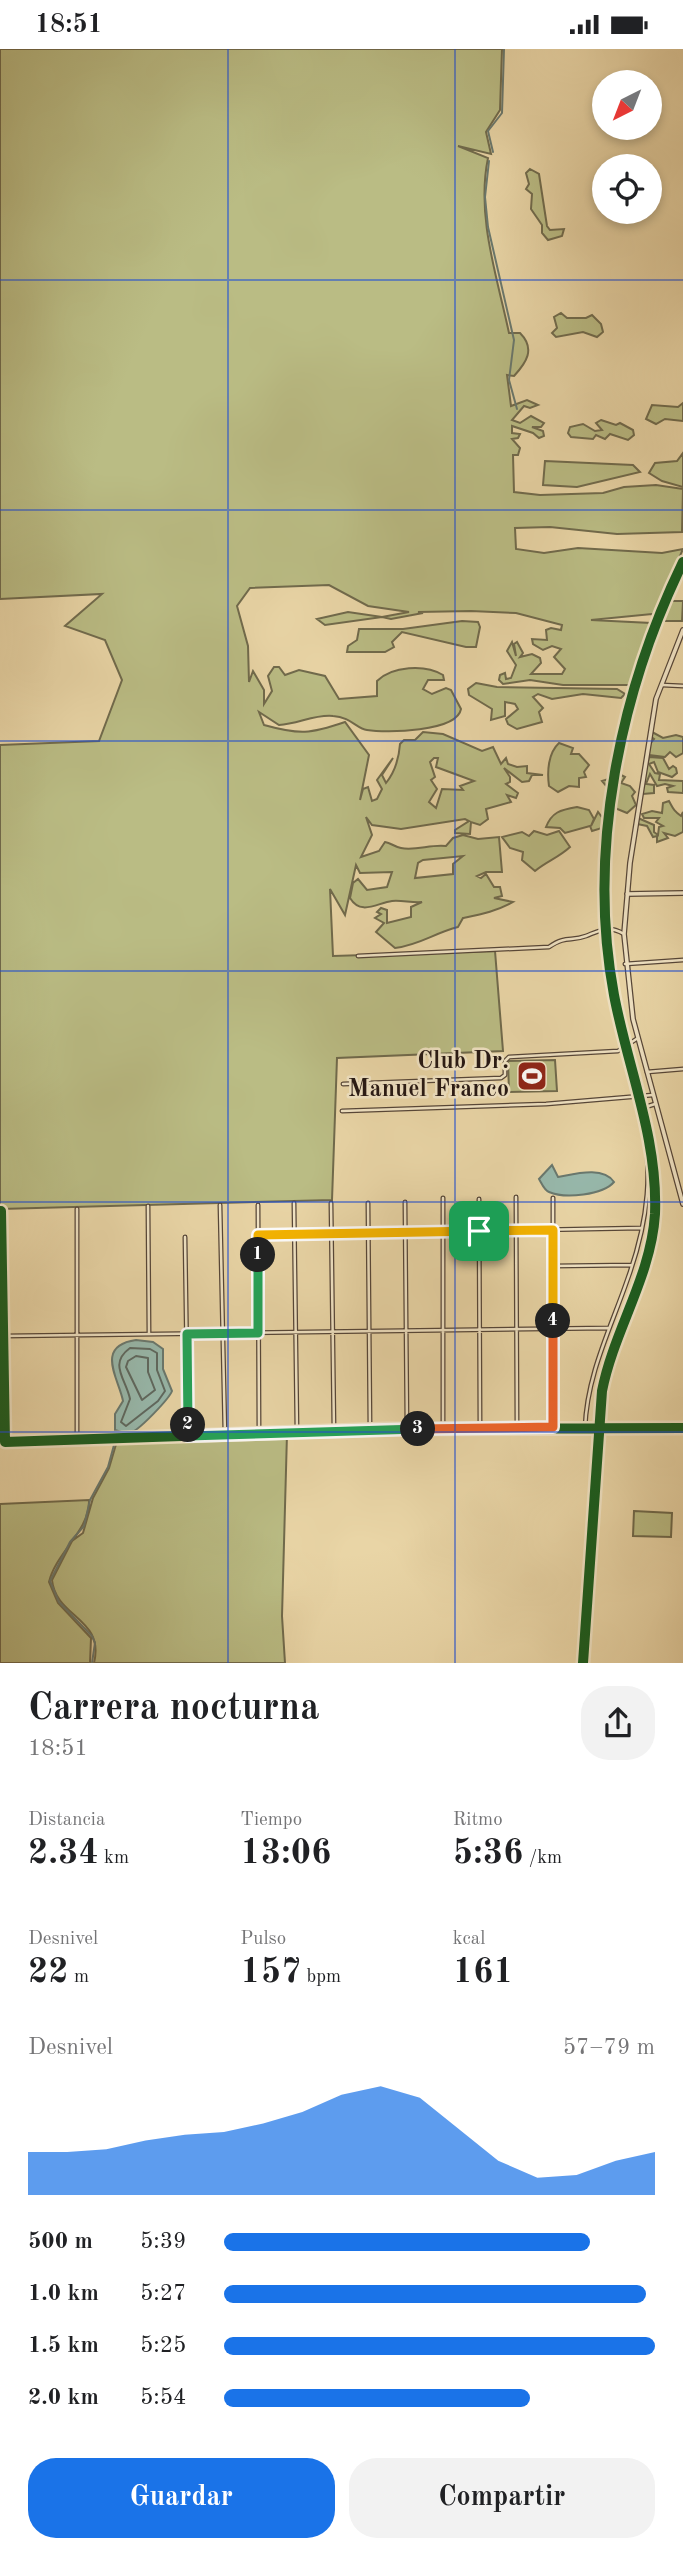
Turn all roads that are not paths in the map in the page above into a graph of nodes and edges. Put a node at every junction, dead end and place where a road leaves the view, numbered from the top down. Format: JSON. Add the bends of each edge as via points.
{"nodes":[{"id":1,"x":683,"y":630,"type":"edge"},
{"id":2,"x":660,"y":685,"type":"junction"},
{"id":3,"x":683,"y":686,"type":"edge"},
{"id":4,"x":683,"y":893,"type":"edge"},
{"id":5,"x":627,"y":894,"type":"junction"},
{"id":6,"x":624,"y":934,"type":"junction"},
{"id":7,"x":358,"y":956,"type":"dead end"},
{"id":8,"x":683,"y":960,"type":"edge"},
{"id":9,"x":625,"y":964,"type":"junction"},
{"id":10,"x":638,"y":1038,"type":"junction"},
{"id":11,"x":683,"y":1069,"type":"edge"},
{"id":12,"x":647,"y":1072,"type":"junction"},
{"id":13,"x":343,"y":1084,"type":"dead end"},
{"id":14,"x":653,"y":1095,"type":"junction"},
{"id":15,"x":655,"y":1104,"type":"junction"},
{"id":16,"x":342,"y":1111,"type":"dead end"},
{"id":17,"x":516,"y":1197,"type":"dead end"},
{"id":18,"x":443,"y":1198,"type":"dead end"},
{"id":19,"x":553,"y":1198,"type":"dead end"},
{"id":20,"x":479,"y":1199,"type":"dead end"},
{"id":21,"x":405,"y":1202,"type":"dead end"},
{"id":22,"x":295,"y":1203,"type":"dead end"},
{"id":23,"x":331,"y":1203,"type":"dead end"},
{"id":24,"x":368,"y":1203,"type":"dead end"},
{"id":25,"x":683,"y":1204,"type":"edge"},
{"id":26,"x":220,"y":1205,"type":"dead end"},
{"id":27,"x":258,"y":1205,"type":"dead end"},
{"id":28,"x":148,"y":1206,"type":"dead end"},
{"id":29,"x":77,"y":1209,"type":"dead end"},
{"id":30,"x":1,"y":1211,"type":"edge"},
{"id":31,"x":641,"y":1228,"type":"junction"},
{"id":32,"x":516,"y":1230,"type":"junction"},
{"id":33,"x":553,"y":1230,"type":"junction"},
{"id":34,"x":479,"y":1231,"type":"junction"},
{"id":35,"x":443,"y":1232,"type":"junction"},
{"id":36,"x":368,"y":1233,"type":"junction"},
{"id":37,"x":405,"y":1233,"type":"junction"},
{"id":38,"x":295,"y":1234,"type":"junction"},
{"id":39,"x":332,"y":1234,"type":"junction"},
{"id":40,"x":258,"y":1235,"type":"junction"},
{"id":41,"x":185,"y":1237,"type":"dead end"},
{"id":42,"x":632,"y":1265,"type":"junction"},
{"id":43,"x":553,"y":1266,"type":"junction"},
{"id":44,"x":608,"y":1328,"type":"junction"},
{"id":45,"x":553,"y":1329,"type":"junction"},
{"id":46,"x":480,"y":1330,"type":"junction"},
{"id":47,"x":516,"y":1330,"type":"junction"},
{"id":48,"x":369,"y":1331,"type":"junction"},
{"id":49,"x":406,"y":1331,"type":"junction"},
{"id":50,"x":443,"y":1331,"type":"junction"},
{"id":51,"x":296,"y":1332,"type":"junction"},
{"id":52,"x":333,"y":1332,"type":"junction"},
{"id":53,"x":223,"y":1333,"type":"junction"},
{"id":54,"x":258,"y":1333,"type":"junction"},
{"id":55,"x":149,"y":1334,"type":"junction"},
{"id":56,"x":187,"y":1334,"type":"junction"},
{"id":57,"x":76,"y":1335,"type":"junction"},
{"id":58,"x":4,"y":1336,"type":"junction"},
{"id":59,"x":553,"y":1427,"type":"junction"},
{"id":60,"x":480,"y":1428,"type":"junction"},
{"id":61,"x":517,"y":1428,"type":"junction"},
{"id":62,"x":585,"y":1428,"type":"junction"},
{"id":63,"x":683,"y":1428,"type":"edge"},
{"id":64,"x":407,"y":1429,"type":"junction"},
{"id":65,"x":443,"y":1429,"type":"junction"},
{"id":66,"x":370,"y":1430,"type":"junction"},
{"id":67,"x":334,"y":1431,"type":"junction"},
{"id":68,"x":297,"y":1433,"type":"junction"},
{"id":69,"x":259,"y":1434,"type":"junction"},
{"id":70,"x":225,"y":1435,"type":"junction"},
{"id":71,"x":188,"y":1436,"type":"junction"},
{"id":72,"x":77,"y":1440,"type":"junction"}],
"edges":[{"from":1,"to":2,"type":"street"},
{"from":2,"to":3,"type":"street"},
{"from":2,"to":5,"type":"street","via":[[649,732]]},
{"from":4,"to":5,"type":"street"},
{"from":5,"to":6,"type":"street"},
{"from":6,"to":7,"type":"street","via":[[613,928],[597,929],[584,937],[560,938],[549,947]]},
{"from":6,"to":9,"type":"street"},
{"from":8,"to":9,"type":"street"},
{"from":9,"to":10,"type":"street"},
{"from":10,"to":12,"type":"street"},
{"from":10,"to":13,"type":"street","via":[[618,1051],[509,1057],[502,1078]]},
{"from":11,"to":12,"type":"street"},
{"from":12,"to":14,"type":"street"},
{"from":14,"to":15,"type":"street"},
{"from":14,"to":16,"type":"street","via":[[547,1104]]},
{"from":15,"to":25,"type":"street"},
{"from":15,"to":31,"type":"street","via":[[639,1109],[650,1176]]},
{"from":17,"to":32,"type":"street"},
{"from":18,"to":35,"type":"street"},
{"from":19,"to":33,"type":"street"},
{"from":20,"to":34,"type":"street"},
{"from":21,"to":37,"type":"street"},
{"from":22,"to":38,"type":"street"},
{"from":23,"to":39,"type":"street"},
{"from":24,"to":36,"type":"street"},
{"from":26,"to":53,"type":"street"},
{"from":27,"to":40,"type":"street"},
{"from":28,"to":55,"type":"street"},
{"from":29,"to":57,"type":"street"},
{"from":30,"to":58,"type":"street"},
{"from":31,"to":33,"type":"street"},
{"from":31,"to":42,"type":"street"},
{"from":32,"to":33,"type":"street"},
{"from":32,"to":34,"type":"street"},
{"from":32,"to":47,"type":"street"},
{"from":33,"to":43,"type":"street"},
{"from":34,"to":35,"type":"street"},
{"from":34,"to":46,"type":"street"},
{"from":35,"to":37,"type":"street"},
{"from":35,"to":50,"type":"street"},
{"from":36,"to":37,"type":"street"},
{"from":36,"to":39,"type":"street"},
{"from":36,"to":48,"type":"street"},
{"from":37,"to":49,"type":"street"},
{"from":38,"to":39,"type":"street"},
{"from":38,"to":40,"type":"street"},
{"from":38,"to":51,"type":"street"},
{"from":39,"to":52,"type":"street"},
{"from":40,"to":54,"type":"street"},
{"from":41,"to":56,"type":"street"},
{"from":42,"to":43,"type":"street"},
{"from":42,"to":44,"type":"street"},
{"from":43,"to":45,"type":"street"},
{"from":44,"to":45,"type":"street"},
{"from":44,"to":62,"type":"street","via":[[590,1389]]},
{"from":45,"to":47,"type":"street"},
{"from":45,"to":59,"type":"street"},
{"from":46,"to":47,"type":"street"},
{"from":46,"to":50,"type":"street"},
{"from":46,"to":60,"type":"street"},
{"from":47,"to":61,"type":"street"},
{"from":48,"to":49,"type":"street"},
{"from":48,"to":52,"type":"street"},
{"from":48,"to":66,"type":"street"},
{"from":49,"to":50,"type":"street"},
{"from":49,"to":64,"type":"street"},
{"from":50,"to":65,"type":"street"},
{"from":51,"to":52,"type":"street"},
{"from":51,"to":54,"type":"street"},
{"from":51,"to":68,"type":"street"},
{"from":52,"to":67,"type":"street"},
{"from":53,"to":54,"type":"street"},
{"from":53,"to":56,"type":"street"},
{"from":53,"to":70,"type":"street"},
{"from":54,"to":69,"type":"street"},
{"from":55,"to":56,"type":"street"},
{"from":55,"to":57,"type":"street"},
{"from":56,"to":71,"type":"street"},
{"from":57,"to":58,"type":"street"},
{"from":57,"to":72,"type":"street"},
{"from":58,"to":72,"type":"street","via":[[5,1442]]},
{"from":59,"to":61,"type":"street"},
{"from":59,"to":62,"type":"street"},
{"from":60,"to":61,"type":"street"},
{"from":60,"to":65,"type":"street"},
{"from":62,"to":63,"type":"street"},
{"from":64,"to":65,"type":"street"},
{"from":64,"to":66,"type":"street"},
{"from":66,"to":67,"type":"street"},
{"from":67,"to":68,"type":"street"},
{"from":68,"to":69,"type":"street"},
{"from":69,"to":70,"type":"street"},
{"from":70,"to":71,"type":"street"},
{"from":71,"to":72,"type":"street"}]}
